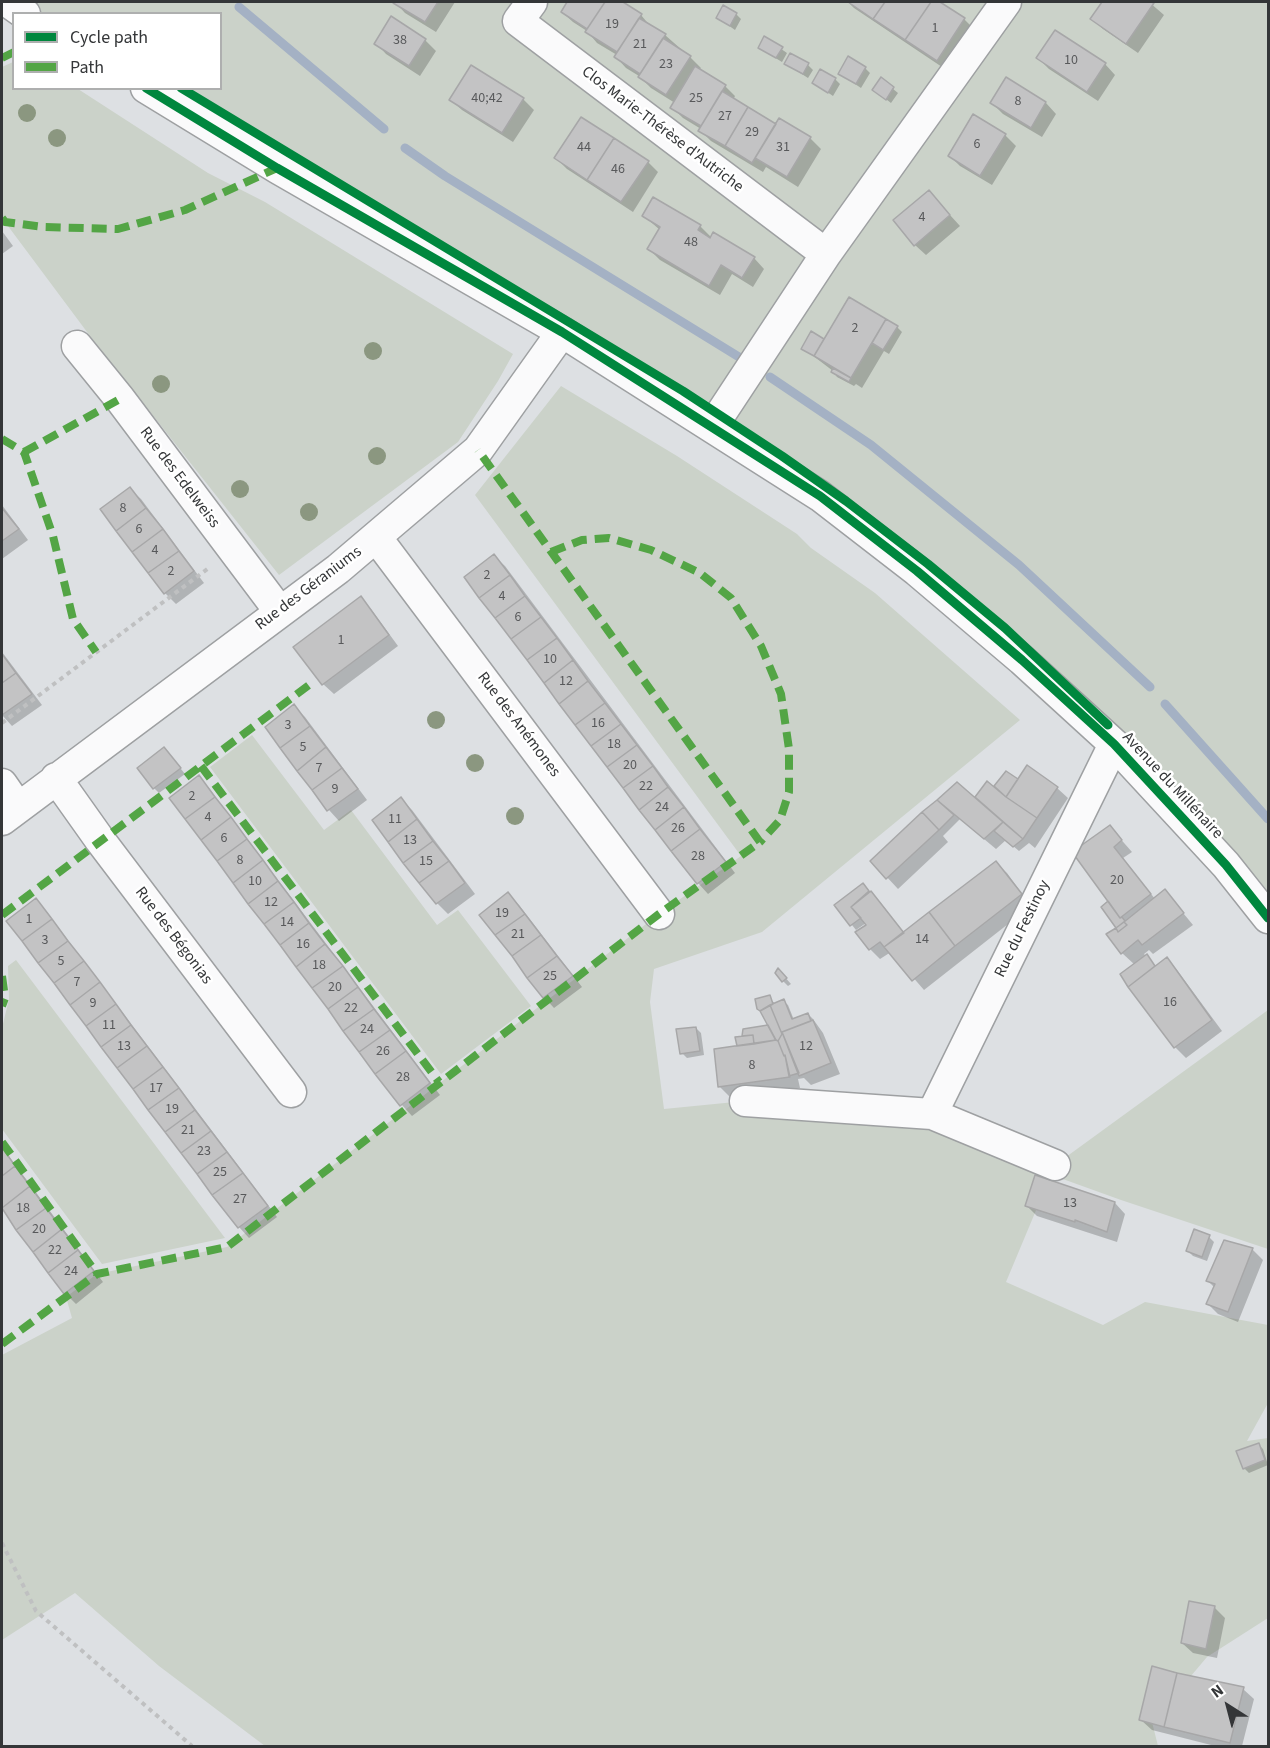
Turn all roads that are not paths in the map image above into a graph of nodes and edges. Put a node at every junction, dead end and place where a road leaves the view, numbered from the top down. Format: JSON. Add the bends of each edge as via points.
{"nodes":[{"id":1,"x":8,"y":2,"type":"edge"},
{"id":2,"x":532,"y":2,"type":"edge"},
{"id":3,"x":1006,"y":2,"type":"edge"},
{"id":4,"x":22,"y":12,"type":"edge"},
{"id":5,"x":149,"y":90,"type":"edge"},
{"id":6,"x":826,"y":254,"type":"junction"},
{"id":7,"x":562,"y":332,"type":"junction"},
{"id":8,"x":77,"y":346,"type":"dead end"},
{"id":9,"x":712,"y":427,"type":"junction"},
{"id":10,"x":376,"y":537,"type":"junction"},
{"id":11,"x":280,"y":612,"type":"junction"},
{"id":12,"x":1114,"y":744,"type":"junction"},
{"id":13,"x":56,"y":778,"type":"junction"},
{"id":14,"x":7,"y":804,"type":"edge"},
{"id":15,"x":659,"y":914,"type":"dead end"},
{"id":16,"x":1269,"y":918,"type":"edge"},
{"id":17,"x":291,"y":1092,"type":"dead end"},
{"id":18,"x":745,"y":1101,"type":"dead end"},
{"id":19,"x":932,"y":1114,"type":"junction"},
{"id":20,"x":1055,"y":1165,"type":"dead end"}],
"edges":[{"from":1,"to":4,"type":"street"},
{"from":2,"to":6,"type":"street","name":"Clos Marie-Thérèse d'Autriche","via":[[518,21]]},
{"from":3,"to":6,"type":"street"},
{"from":5,"to":7,"type":"street","name":"Avenue du Millénaire"},
{"from":6,"to":9,"type":"street"},
{"from":7,"to":9,"type":"street","name":"Avenue du Millénaire"},
{"from":7,"to":10,"type":"street","name":"Rue des Géraniums","via":[[478,450]]},
{"from":8,"to":11,"type":"street","name":"Rue des Edelweiss"},
{"from":9,"to":12,"type":"street","name":"Avenue du Millénaire","via":[[820,496],[909,565]]},
{"from":10,"to":11,"type":"street","name":"Rue des Géraniums"},
{"from":10,"to":15,"type":"street","name":"Rue des Anémones"},
{"from":11,"to":13,"type":"street","name":"Rue des Géraniums"},
{"from":12,"to":16,"type":"street","name":"Avenue du Millénaire","via":[[1226,864]]},
{"from":12,"to":19,"type":"street","name":"Rue du Festinoy"},
{"from":13,"to":14,"type":"street","name":"Rue des Géraniums"},
{"from":13,"to":17,"type":"street","name":"Rue des Bégonias"},
{"from":18,"to":19,"type":"street"},
{"from":19,"to":20,"type":"street"}]}
